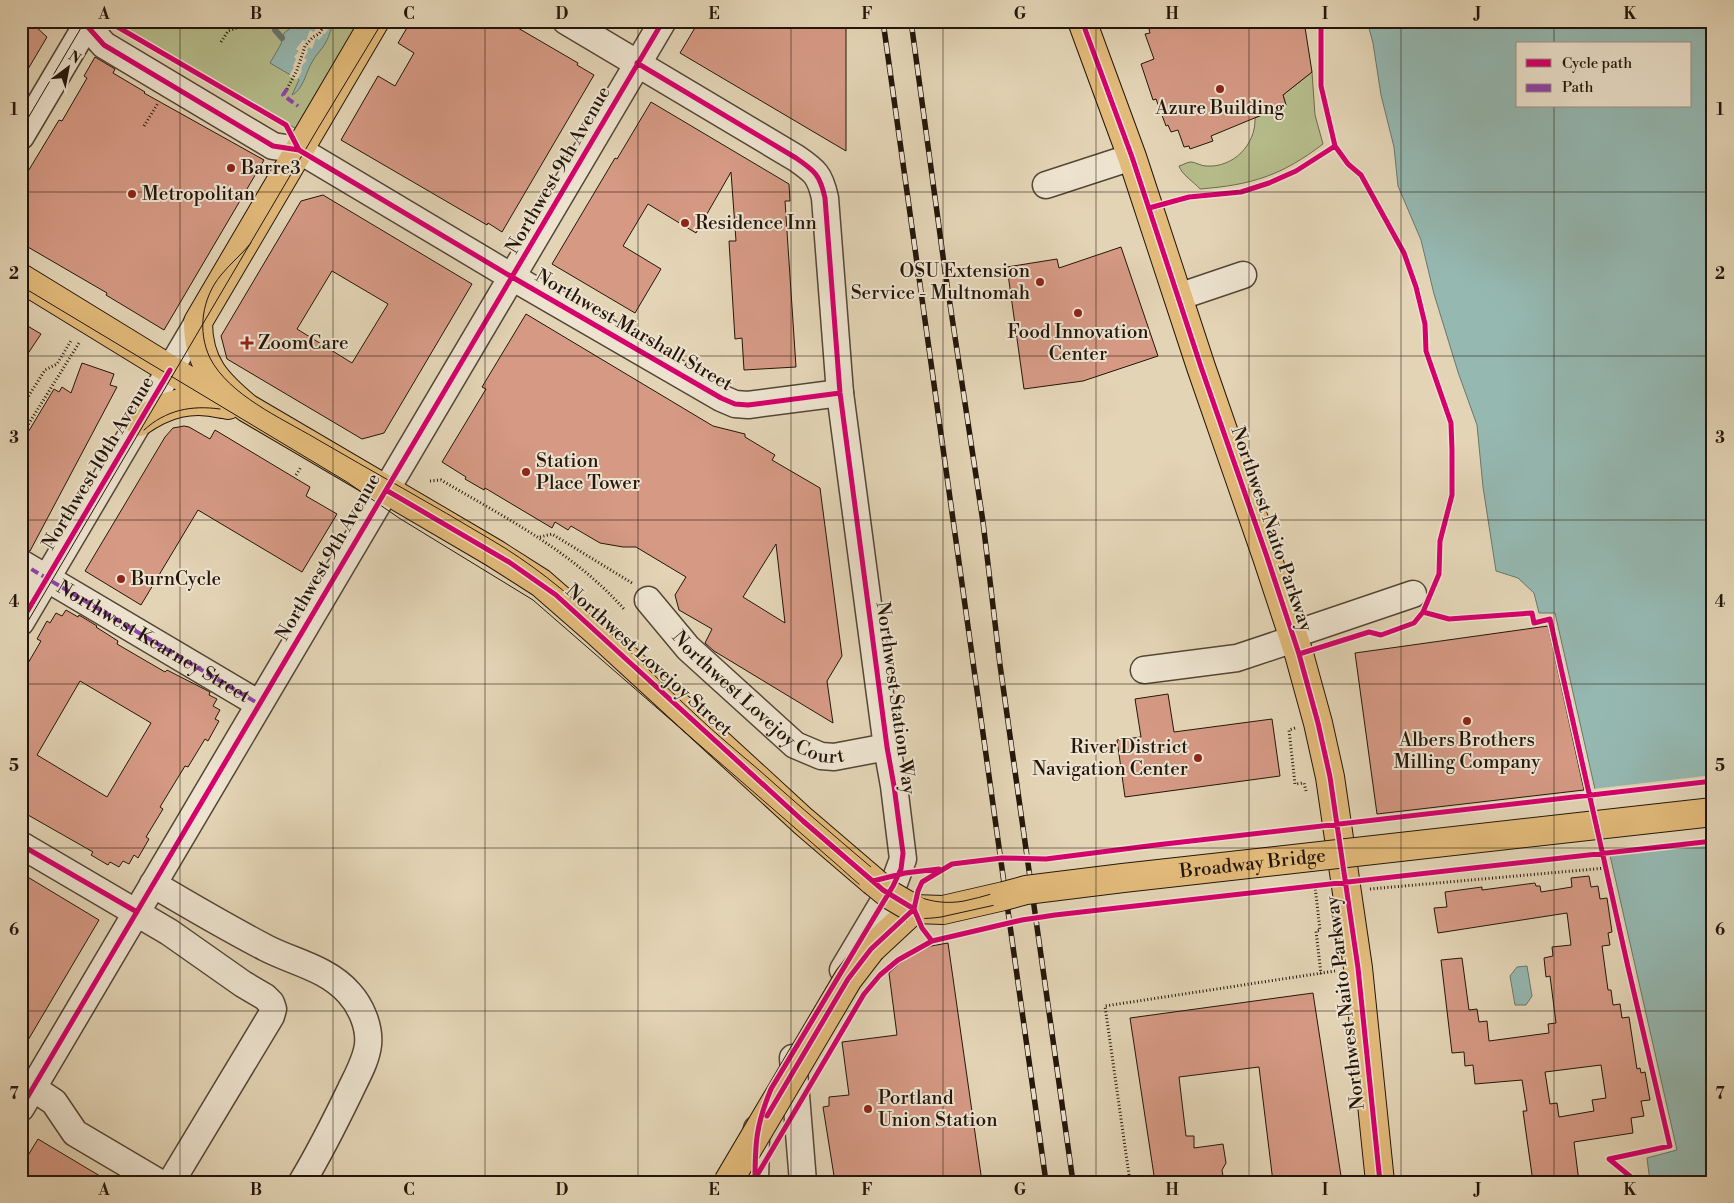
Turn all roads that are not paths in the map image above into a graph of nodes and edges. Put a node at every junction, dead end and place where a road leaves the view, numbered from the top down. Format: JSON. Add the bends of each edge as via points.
{"nodes":[{"id":1,"x":375,"y":21,"type":"edge"},
{"id":2,"x":566,"y":21,"type":"edge"},
{"id":3,"x":662,"y":21,"type":"edge"},
{"id":4,"x":1082,"y":21,"type":"edge"},
{"id":5,"x":85,"y":23,"type":"edge"},
{"id":6,"x":637,"y":63,"type":"junction"},
{"id":7,"x":21,"y":136,"type":"edge"},
{"id":8,"x":299,"y":150,"type":"junction"},
{"id":9,"x":1132,"y":157,"type":"junction"},
{"id":10,"x":1046,"y":184,"type":"dead end"},
{"id":11,"x":1243,"y":275,"type":"dead end"},
{"id":12,"x":512,"y":277,"type":"junction"},
{"id":13,"x":21,"y":278,"type":"edge"},
{"id":14,"x":1178,"y":297,"type":"junction"},
{"id":15,"x":198,"y":322,"type":"junction"},
{"id":16,"x":170,"y":370,"type":"junction"},
{"id":17,"x":840,"y":393,"type":"junction"},
{"id":18,"x":237,"y":406,"type":"junction"},
{"id":19,"x":139,"y":422,"type":"junction"},
{"id":20,"x":386,"y":490,"type":"junction"},
{"id":21,"x":21,"y":563,"type":"edge"},
{"id":22,"x":47,"y":578,"type":"junction"},
{"id":23,"x":1414,"y":594,"type":"dead end"},
{"id":24,"x":648,"y":600,"type":"road end"},
{"id":25,"x":21,"y":622,"type":"edge"},
{"id":26,"x":1293,"y":637,"type":"junction"},
{"id":27,"x":1144,"y":670,"type":"dead end"},
{"id":28,"x":259,"y":704,"type":"junction"},
{"id":29,"x":887,"y":747,"type":"junction"},
{"id":30,"x":1713,"y":812,"type":"edge"},
{"id":31,"x":21,"y":845,"type":"edge"},
{"id":32,"x":153,"y":884,"type":"junction"},
{"id":33,"x":914,"y":909,"type":"junction"},
{"id":34,"x":137,"y":912,"type":"junction"},
{"id":35,"x":792,"y":1053,"type":"junction"},
{"id":36,"x":27,"y":1098,"type":"edge"},
{"id":37,"x":158,"y":1182,"type":"edge"},
{"id":38,"x":171,"y":1182,"type":"edge"},
{"id":39,"x":302,"y":1182,"type":"edge"},
{"id":40,"x":728,"y":1182,"type":"edge"},
{"id":41,"x":755,"y":1182,"type":"edge"},
{"id":42,"x":803,"y":1182,"type":"edge"},
{"id":43,"x":1380,"y":1182,"type":"edge"}],
"edges":[{"from":1,"to":8,"type":"main road","name":"Northwest 10th Avenue"},
{"from":2,"to":6,"type":"street"},
{"from":3,"to":6,"type":"street","name":"Northwest 9th Avenue"},
{"from":4,"to":9,"type":"main road","name":"Northwest Naito Parkway"},
{"from":5,"to":7,"type":"street"},
{"from":5,"to":8,"type":"street","name":"Northwest Marshall Street","via":[[104,45],[273,146]]},
{"from":6,"to":12,"type":"street","name":"Northwest 9th Avenue"},
{"from":6,"to":17,"type":"street","name":"Northwest Station Way","via":[[796,158],[822,182]]},
{"from":8,"to":12,"type":"street","name":"Northwest Marshall Street"},
{"from":8,"to":15,"type":"main road","name":"Northwest 10th Avenue"},
{"from":9,"to":10,"type":"street"},
{"from":9,"to":14,"type":"main road","name":"Northwest Naito Parkway"},
{"from":11,"to":14,"type":"street"},
{"from":12,"to":17,"type":"street","name":"Northwest Marshall Street","via":[[735,404]]},
{"from":12,"to":20,"type":"street","name":"Northwest 9th Avenue"},
{"from":13,"to":16,"type":"main road","name":"Northwest Lovejoy Street"},
{"from":14,"to":26,"type":"main road","name":"Northwest Naito Parkway"},
{"from":15,"to":16,"type":"street","name":"Northwest 10th Avenue"},
{"from":15,"to":18,"type":"main road","name":"Northwest Lovejoy Street","via":[[204,359],[212,375]]},
{"from":16,"to":18,"type":"main road","name":"Northwest Lovejoy Street"},
{"from":16,"to":19,"type":"street","name":"Northwest 10th Avenue"},
{"from":17,"to":29,"type":"street","name":"Northwest Station Way"},
{"from":18,"to":19,"type":"main road","via":[[202,401],[180,402],[164,407]]},
{"from":18,"to":20,"type":"main road","name":"Northwest Lovejoy Street"},
{"from":19,"to":22,"type":"street","name":"Northwest 10th Avenue"},
{"from":20,"to":28,"type":"street","name":"Northwest 9th Avenue"},
{"from":20,"to":33,"type":"main road","name":"Northwest Lovejoy Street","bridge":true,"via":[[541,583],[803,821],[883,890]]},
{"from":21,"to":22,"type":"street","name":"Northwest Kearney Street"},
{"from":22,"to":25,"type":"street","name":"Northwest 10th Avenue"},
{"from":22,"to":28,"type":"street","name":"Northwest Kearney Street"},
{"from":23,"to":26,"type":"street"},
{"from":24,"to":29,"type":"street","name":"Northwest Lovejoy Court","via":[[688,648],[795,745],[821,756],[834,757]]},
{"from":26,"to":27,"type":"street","via":[[1237,658]]},
{"from":26,"to":43,"type":"main road","name":"Northwest Naito Parkway","via":[[1330,777],[1358,968]]},
{"from":28,"to":32,"type":"street","name":"Northwest 9th Avenue"},
{"from":29,"to":35,"type":"street","name":"Northwest Station Way","via":[[903,853],[900,869],[893,886]]},
{"from":30,"to":33,"type":"main road","name":"Broadway Bridge","bridge":true,"via":[[1123,878],[1020,892],[943,910]]},
{"from":31,"to":34,"type":"street"},
{"from":32,"to":34,"type":"street","name":"Northwest 9th Avenue"},
{"from":32,"to":39,"type":"street","via":[[267,949],[331,978],[348,992],[360,1009],[366,1024],[368,1044],[364,1062],[325,1144]]},
{"from":33,"to":40,"type":"main road","bridge":true,"via":[[871,949],[848,979]]},
{"from":34,"to":36,"type":"street","name":"Northwest 9th Avenue"},
{"from":34,"to":38,"type":"street","via":[[265,997],[273,1009],[266,1026]]},
{"from":35,"to":41,"type":"street","name":"Northwest Station Way","via":[[771,1089],[758,1123]]},
{"from":35,"to":42,"type":"street"},
{"from":36,"to":37,"type":"street","via":[[54,1102],[74,1132]]}]}
